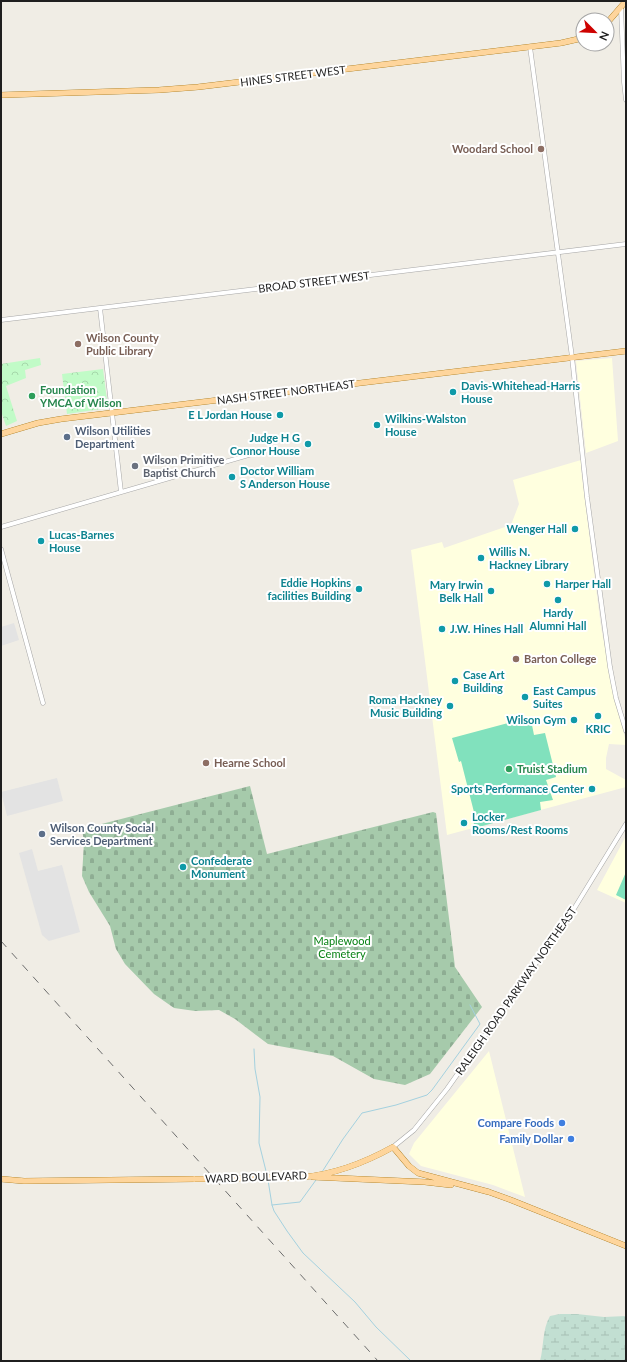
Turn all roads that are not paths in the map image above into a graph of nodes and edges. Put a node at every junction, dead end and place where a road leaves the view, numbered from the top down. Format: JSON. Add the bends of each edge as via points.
{"nodes":[{"id":1,"x":626,"y":2,"type":"edge"},
{"id":2,"x":621,"y":8,"type":"junction"},
{"id":3,"x":615,"y":14,"type":"edge"},
{"id":4,"x":575,"y":40,"type":"edge"},
{"id":5,"x":530,"y":47,"type":"junction"},
{"id":6,"x":1,"y":95,"type":"edge"},
{"id":7,"x":626,"y":100,"type":"edge"},
{"id":8,"x":626,"y":244,"type":"edge"},
{"id":9,"x":558,"y":253,"type":"junction"},
{"id":10,"x":100,"y":308,"type":"junction"},
{"id":11,"x":1,"y":320,"type":"edge"},
{"id":12,"x":626,"y":351,"type":"edge"},
{"id":13,"x":572,"y":357,"type":"junction"},
{"id":14,"x":112,"y":413,"type":"junction"},
{"id":15,"x":1,"y":434,"type":"edge"},
{"id":16,"x":256,"y":453,"type":"dead end"},
{"id":17,"x":121,"y":492,"type":"junction"},
{"id":18,"x":1,"y":527,"type":"edge"},
{"id":19,"x":1,"y":549,"type":"edge"},
{"id":20,"x":42,"y":703,"type":"dead end"},
{"id":21,"x":626,"y":731,"type":"edge"},
{"id":22,"x":626,"y":824,"type":"edge"},
{"id":23,"x":393,"y":1147,"type":"junction"},
{"id":24,"x":305,"y":1177,"type":"junction"},
{"id":25,"x":1,"y":1179,"type":"edge"},
{"id":26,"x":467,"y":1186,"type":"junction"},
{"id":27,"x":626,"y":1246,"type":"edge"}],
"edges":[{"from":1,"to":2,"type":"main road"},
{"from":2,"to":3,"type":"main road"},
{"from":2,"to":7,"type":"street"},
{"from":4,"to":5,"type":"main road","name":"HINES STREET WEST"},
{"from":5,"to":6,"type":"main road","name":"HINES STREET WEST","via":[[191,88]]},
{"from":5,"to":9,"type":"street"},
{"from":8,"to":9,"type":"street","name":"BROAD STREET WEST"},
{"from":9,"to":10,"type":"street","name":"BROAD STREET WEST"},
{"from":9,"to":13,"type":"street"},
{"from":10,"to":11,"type":"street","name":"BROAD STREET WEST"},
{"from":10,"to":14,"type":"street"},
{"from":12,"to":13,"type":"main road","name":"NASH STREET NORTHEAST"},
{"from":13,"to":14,"type":"main road","name":"NASH STREET NORTHEAST"},
{"from":13,"to":21,"type":"street","via":[[587,497],[610,667]]},
{"from":14,"to":15,"type":"main road","name":"NASH STREET NORTHEAST","via":[[38,423]]},
{"from":14,"to":17,"type":"street"},
{"from":16,"to":17,"type":"street"},
{"from":17,"to":18,"type":"street"},
{"from":19,"to":20,"type":"street"},
{"from":22,"to":23,"type":"street","name":"RALEIGH ROAD PARKWAY NORTHEAST","via":[[572,912],[436,1104],[414,1130]]},
{"from":23,"to":24,"type":"main road","name":"WARD BOULEVARD","via":[[358,1164]]},
{"from":23,"to":26,"type":"main road","via":[[418,1173]]},
{"from":24,"to":25,"type":"main road","name":"WARD BOULEVARD","bridge":true,"via":[[24,1181]]},
{"from":24,"to":26,"type":"main road"},
{"from":26,"to":27,"type":"main road","via":[[530,1207]]}]}
